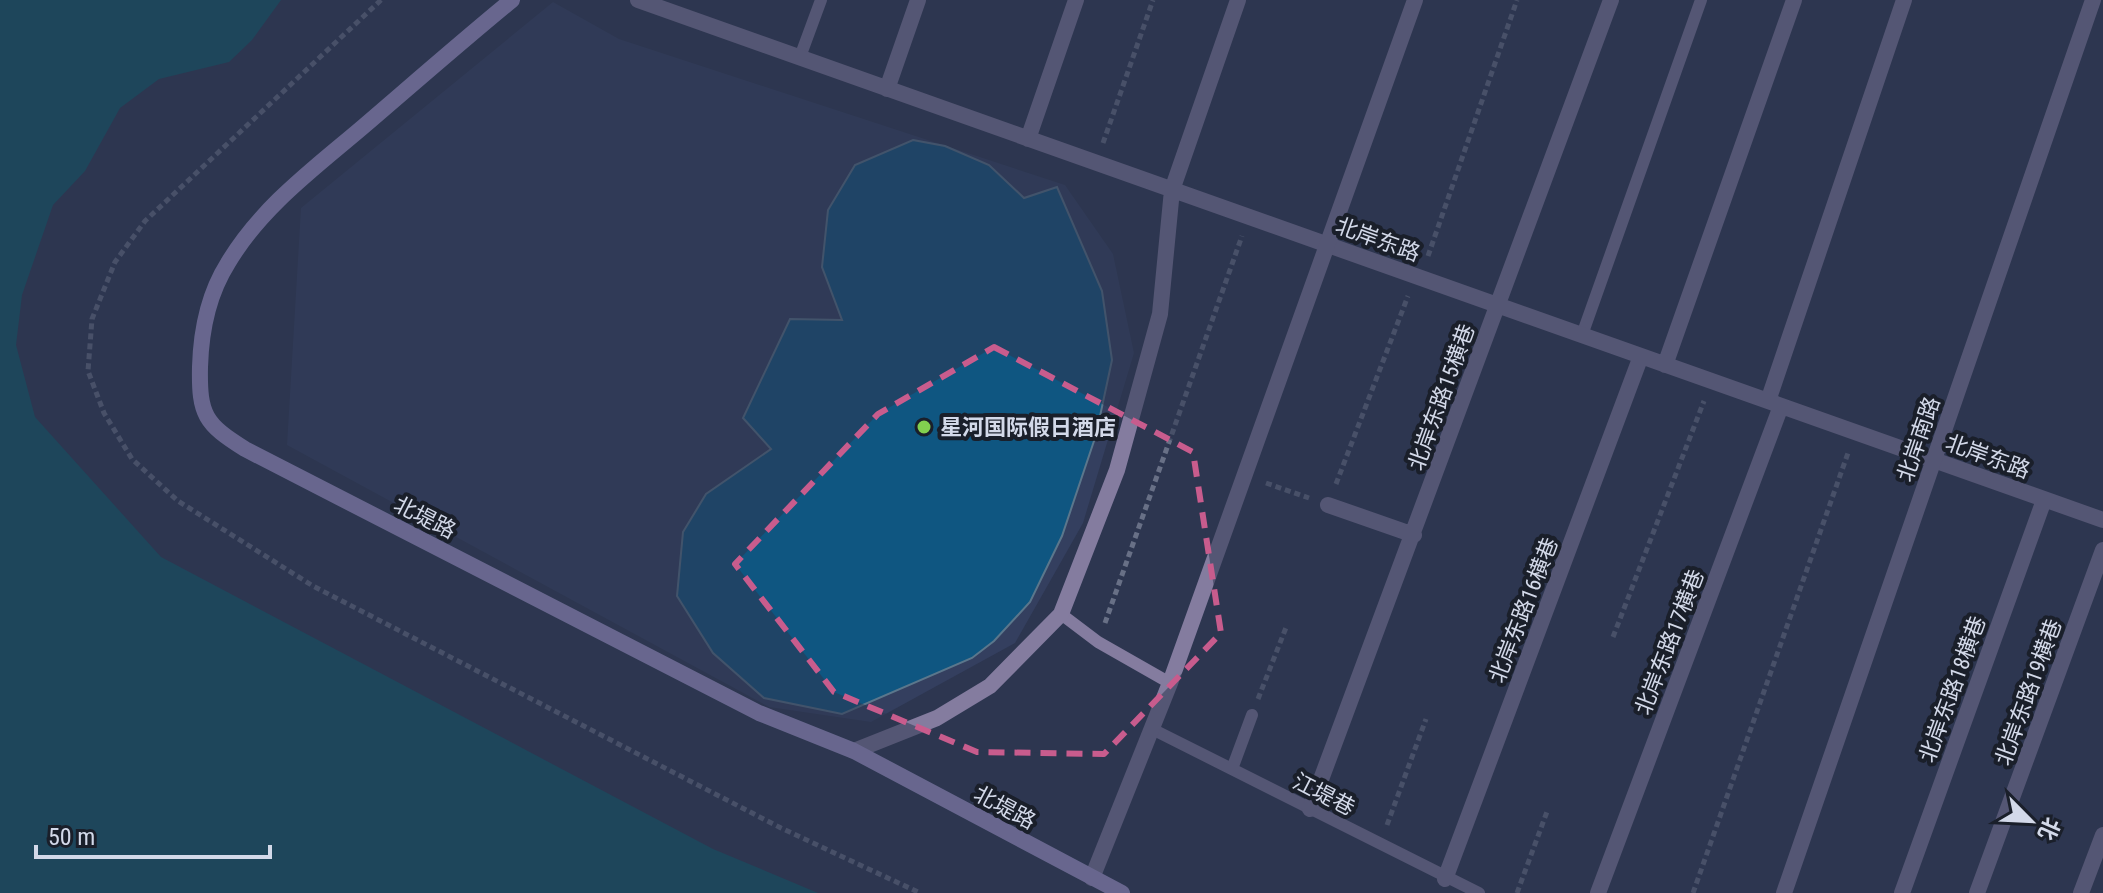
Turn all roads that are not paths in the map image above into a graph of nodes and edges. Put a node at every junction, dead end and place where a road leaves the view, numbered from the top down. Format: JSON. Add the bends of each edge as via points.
{"nodes":[{"id":1,"x":512,"y":0,"type":"edge"},
{"id":2,"x":638,"y":0,"type":"edge"},
{"id":3,"x":821,"y":0,"type":"edge"},
{"id":4,"x":918,"y":0,"type":"edge"},
{"id":5,"x":1076,"y":0,"type":"edge"},
{"id":6,"x":1238,"y":0,"type":"edge"},
{"id":7,"x":1415,"y":0,"type":"edge"},
{"id":8,"x":1611,"y":0,"type":"edge"},
{"id":9,"x":1701,"y":0,"type":"edge"},
{"id":10,"x":1794,"y":0,"type":"edge"},
{"id":11,"x":1904,"y":0,"type":"edge"},
{"id":12,"x":2093,"y":0,"type":"edge"},
{"id":13,"x":800,"y":57,"type":"junction"},
{"id":14,"x":887,"y":89,"type":"junction"},
{"id":15,"x":1028,"y":139,"type":"junction"},
{"id":16,"x":1172,"y":190,"type":"junction"},
{"id":17,"x":1327,"y":245,"type":"junction"},
{"id":18,"x":1498,"y":306,"type":"junction"},
{"id":19,"x":1582,"y":335,"type":"junction"},
{"id":20,"x":1641,"y":356,"type":"junction"},
{"id":21,"x":1665,"y":365,"type":"junction"},
{"id":22,"x":1774,"y":404,"type":"junction"},
{"id":23,"x":1934,"y":460,"type":"junction"},
{"id":24,"x":2044,"y":500,"type":"junction"},
{"id":25,"x":1328,"y":505,"type":"road end"},
{"id":26,"x":2103,"y":520,"type":"edge"},
{"id":27,"x":1414,"y":535,"type":"junction"},
{"id":28,"x":2103,"y":550,"type":"edge"},
{"id":29,"x":1061,"y":614,"type":"junction"},
{"id":30,"x":1170,"y":683,"type":"junction"},
{"id":31,"x":1252,"y":715,"type":"road end"},
{"id":32,"x":1152,"y":729,"type":"junction"},
{"id":33,"x":854,"y":751,"type":"junction"},
{"id":34,"x":1232,"y":769,"type":"junction"},
{"id":35,"x":1310,"y":809,"type":"junction"},
{"id":36,"x":2103,"y":835,"type":"edge"},
{"id":37,"x":1092,"y":878,"type":"junction"},
{"id":38,"x":1445,"y":879,"type":"junction"},
{"id":39,"x":1122,"y":893,"type":"edge"},
{"id":40,"x":1479,"y":893,"type":"edge"},
{"id":41,"x":1598,"y":893,"type":"edge"},
{"id":42,"x":1784,"y":893,"type":"edge"},
{"id":43,"x":1902,"y":893,"type":"edge"},
{"id":44,"x":1977,"y":893,"type":"edge"},
{"id":45,"x":2081,"y":893,"type":"edge"}],
"edges":[{"from":1,"to":33,"type":"main road","name":"北堤路","via":[[308,173],[247,234],[210,300],[200,358],[204,417],[224,436],[301,478],[759,713]]},
{"from":2,"to":13,"type":"street","name":"北岸东路"},
{"from":3,"to":13,"type":"lane"},
{"from":4,"to":14,"type":"street"},
{"from":5,"to":15,"type":"street"},
{"from":6,"to":16,"type":"street"},
{"from":7,"to":17,"type":"street"},
{"from":8,"to":18,"type":"street","name":"北岸东路15横巷"},
{"from":9,"to":19,"type":"lane"},
{"from":10,"to":21,"type":"street"},
{"from":11,"to":22,"type":"street","name":"北岸东路17横巷"},
{"from":12,"to":23,"type":"street","name":"北岸南路"},
{"from":13,"to":14,"type":"street","name":"北岸东路"},
{"from":14,"to":15,"type":"street","name":"北岸东路"},
{"from":15,"to":16,"type":"street","name":"北岸东路"},
{"from":16,"to":17,"type":"street","name":"北岸东路"},
{"from":16,"to":29,"type":"street","via":[[1160,314],[1117,470]]},
{"from":17,"to":18,"type":"street","name":"北岸东路"},
{"from":17,"to":30,"type":"street"},
{"from":18,"to":19,"type":"street","name":"北岸东路"},
{"from":18,"to":27,"type":"street","name":"北岸东路15横巷"},
{"from":19,"to":20,"type":"street","name":"北岸东路"},
{"from":20,"to":21,"type":"street","name":"北岸东路"},
{"from":20,"to":38,"type":"street","name":"北岸东路16横巷"},
{"from":21,"to":22,"type":"street","name":"北岸东路"},
{"from":22,"to":23,"type":"street","name":"北岸东路"},
{"from":22,"to":41,"type":"street","name":"北岸东路17横巷"},
{"from":23,"to":24,"type":"street","name":"北岸东路"},
{"from":23,"to":42,"type":"street","name":"北岸南路"},
{"from":24,"to":26,"type":"street","name":"北岸东路"},
{"from":24,"to":43,"type":"street","name":"北岸东路18横巷"},
{"from":25,"to":27,"type":"street"},
{"from":27,"to":35,"type":"street","name":"北岸东路15横巷"},
{"from":28,"to":44,"type":"street","name":"北岸东路19横巷"},
{"from":29,"to":30,"type":"lane"},
{"from":29,"to":33,"type":"street","via":[[990,686],[937,718]]},
{"from":30,"to":32,"type":"street"},
{"from":31,"to":34,"type":"lane"},
{"from":32,"to":34,"type":"lane","name":"江堤巷"},
{"from":32,"to":37,"type":"street"},
{"from":33,"to":37,"type":"main road","name":"北堤路"},
{"from":34,"to":35,"type":"lane","name":"江堤巷"},
{"from":35,"to":38,"type":"lane","name":"江堤巷"},
{"from":36,"to":45,"type":"street"},
{"from":37,"to":39,"type":"main road","name":"北堤路"},
{"from":38,"to":40,"type":"lane","name":"江堤巷"}]}
